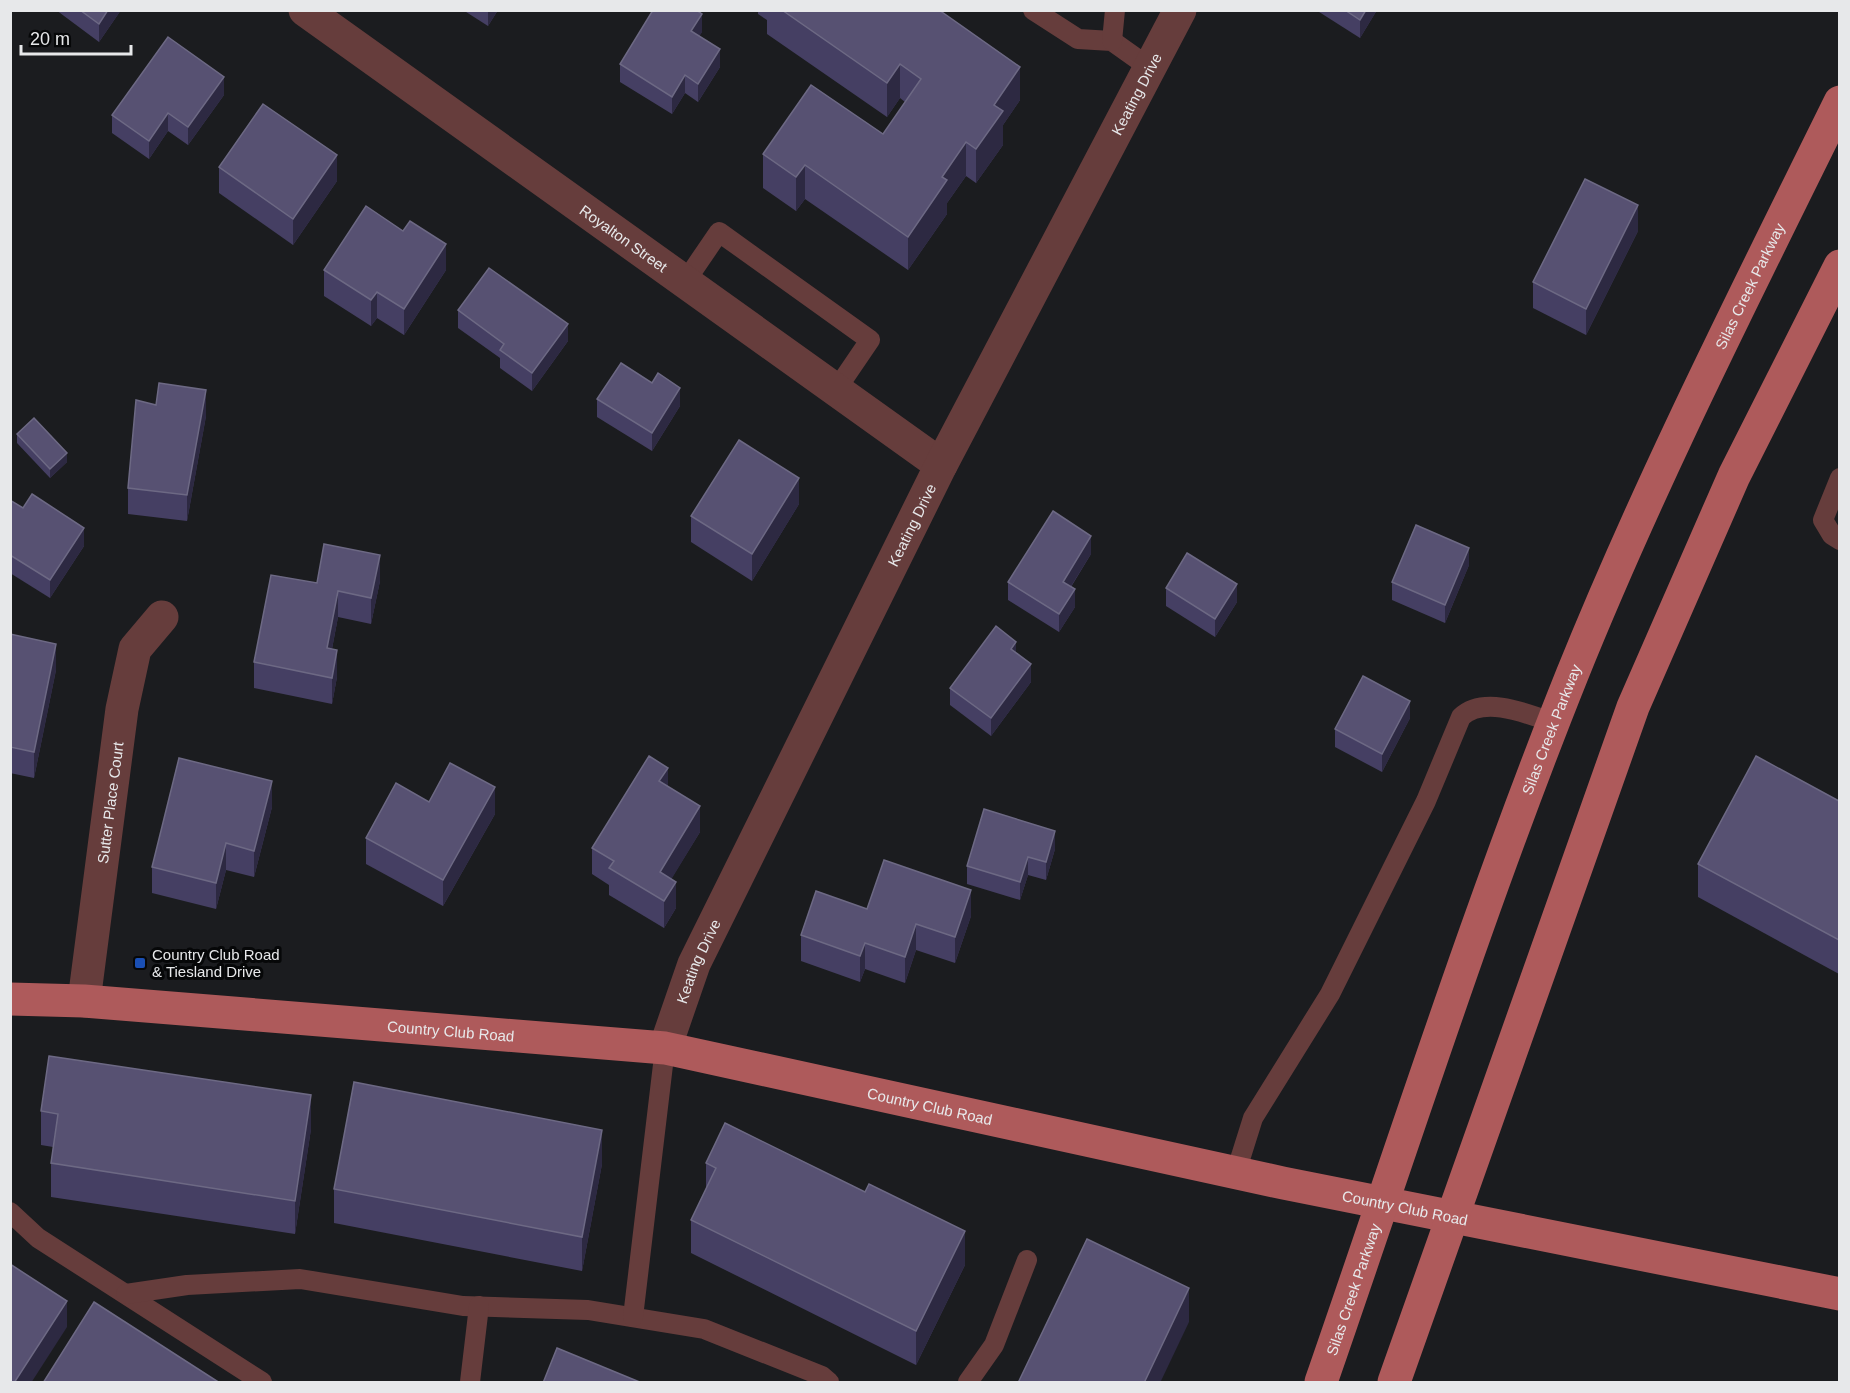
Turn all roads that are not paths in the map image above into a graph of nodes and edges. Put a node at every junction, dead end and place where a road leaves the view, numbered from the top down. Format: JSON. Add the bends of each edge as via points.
{"nodes":[{"id":1,"x":305,"y":10,"type":"edge"},
{"id":2,"x":1033,"y":10,"type":"edge"},
{"id":3,"x":1115,"y":10,"type":"edge"},
{"id":4,"x":1180,"y":10,"type":"edge"},
{"id":5,"x":1112,"y":41,"type":"junction"},
{"id":6,"x":1150,"y":68,"type":"junction"},
{"id":7,"x":1839,"y":102,"type":"edge"},
{"id":8,"x":1839,"y":266,"type":"edge"},
{"id":9,"x":685,"y":282,"type":"junction"},
{"id":10,"x":836,"y":390,"type":"junction"},
{"id":11,"x":941,"y":465,"type":"junction"},
{"id":12,"x":1839,"y":478,"type":"edge"},
{"id":13,"x":1839,"y":540,"type":"edge"},
{"id":14,"x":162,"y":617,"type":"dead end"},
{"id":15,"x":1554,"y":723,"type":"junction"},
{"id":16,"x":10,"y":999,"type":"edge"},
{"id":17,"x":84,"y":1000,"type":"junction"},
{"id":18,"x":665,"y":1048,"type":"junction"},
{"id":19,"x":1236,"y":1172,"type":"junction"},
{"id":20,"x":10,"y":1212,"type":"edge"},
{"id":21,"x":1027,"y":1260,"type":"dead end"},
{"id":22,"x":126,"y":1294,"type":"junction"},
{"id":23,"x":1839,"y":1294,"type":"edge"},
{"id":24,"x":479,"y":1306,"type":"junction"},
{"id":25,"x":633,"y":1317,"type":"junction"},
{"id":26,"x":262,"y":1383,"type":"edge"},
{"id":27,"x":470,"y":1383,"type":"edge"},
{"id":28,"x":829,"y":1383,"type":"edge"},
{"id":29,"x":968,"y":1383,"type":"edge"},
{"id":30,"x":1321,"y":1383,"type":"edge"},
{"id":31,"x":1394,"y":1383,"type":"edge"}],
"edges":[{"from":1,"to":9,"type":"street","name":"Royalton Street"},
{"from":2,"to":5,"type":"lane","via":[[1078,39]]},
{"from":3,"to":5,"type":"lane"},
{"from":4,"to":6,"type":"street","name":"Keating Drive"},
{"from":5,"to":6,"type":"lane"},
{"from":6,"to":11,"type":"street","name":"Keating Drive"},
{"from":7,"to":15,"type":"main road","name":"Silas Creek Parkway","via":[[1664,459]]},
{"from":8,"to":31,"type":"main road","via":[[1734,476],[1633,707]]},
{"from":9,"to":10,"type":"street","name":"Royalton Street"},
{"from":9,"to":10,"type":"lane","via":[[719,232],[870,340]]},
{"from":10,"to":11,"type":"street","name":"Royalton Street"},
{"from":11,"to":18,"type":"street","name":"Keating Drive","via":[[694,964]]},
{"from":12,"to":13,"type":"lane","via":[[1823,520]]},
{"from":14,"to":17,"type":"street","name":"Sutter Place Court","via":[[135,649],[122,709]]},
{"from":15,"to":19,"type":"lane","via":[[1524,713],[1481,707],[1468,710],[1461,717],[1421,812],[1335,985],[1253,1118]]},
{"from":15,"to":30,"type":"main road","name":"Silas Creek Parkway","via":[[1504,854]]},
{"from":16,"to":17,"type":"main road","name":"Country Club Road"},
{"from":17,"to":18,"type":"main road","name":"Country Club Road"},
{"from":18,"to":19,"type":"main road","name":"Country Club Road"},
{"from":18,"to":25,"type":"lane"},
{"from":19,"to":23,"type":"main road","name":"Country Club Road","via":[[1542,1237]]},
{"from":20,"to":22,"type":"lane","via":[[38,1238]]},
{"from":21,"to":29,"type":"lane","via":[[994,1345]]},
{"from":22,"to":24,"type":"lane","via":[[187,1285],[300,1279]]},
{"from":22,"to":26,"type":"lane"},
{"from":24,"to":25,"type":"lane","via":[[588,1310]]},
{"from":24,"to":27,"type":"lane"},
{"from":25,"to":28,"type":"lane","via":[[704,1329],[822,1376]]}]}
